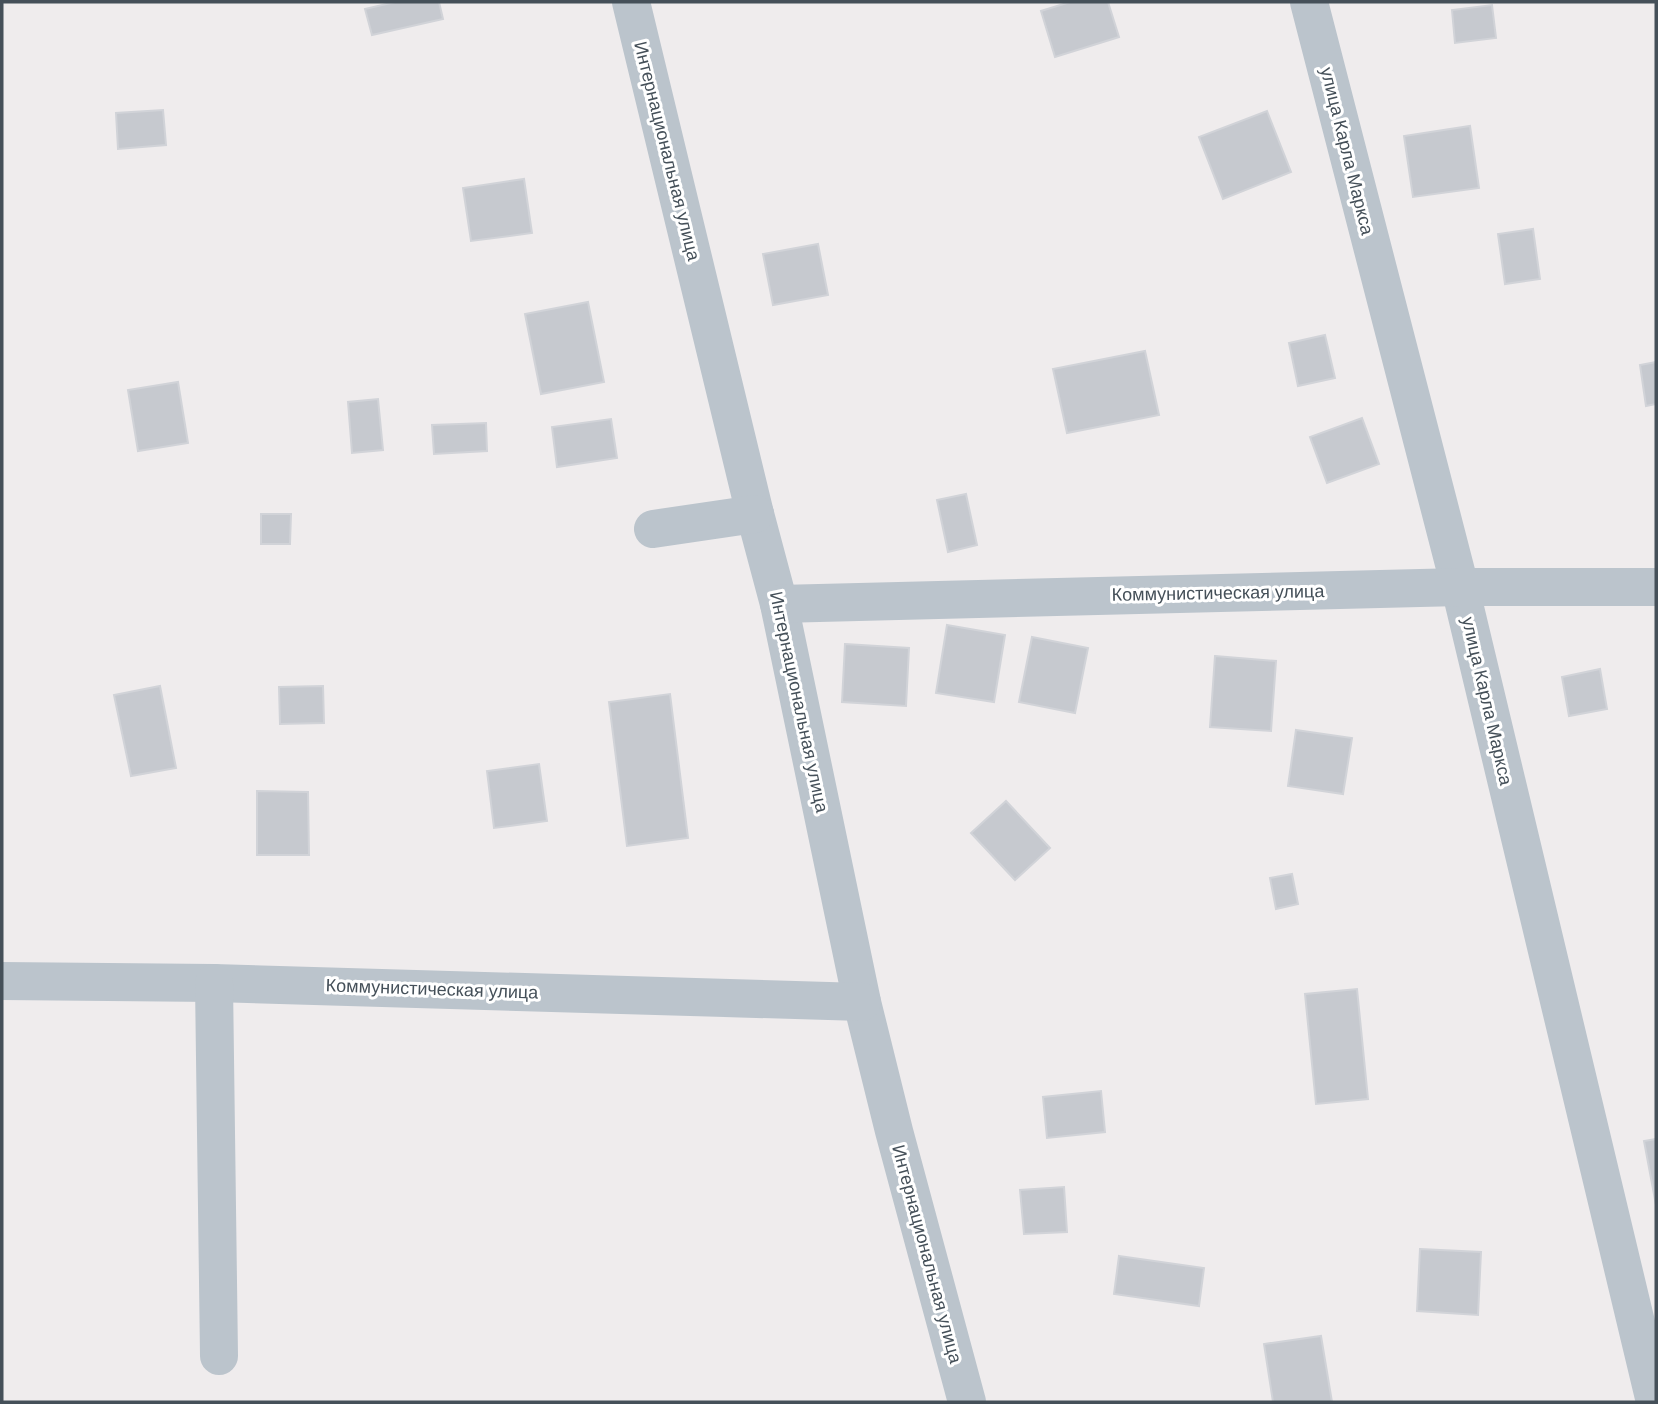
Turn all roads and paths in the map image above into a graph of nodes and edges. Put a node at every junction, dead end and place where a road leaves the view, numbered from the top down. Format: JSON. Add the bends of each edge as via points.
{"nodes":[{"id":1,"x":631,"y":2,"type":"edge"},
{"id":2,"x":1308,"y":2,"type":"edge"},
{"id":3,"x":755,"y":514,"type":"junction"},
{"id":4,"x":653,"y":529,"type":"dead end"},
{"id":5,"x":1460,"y":587,"type":"junction"},
{"id":6,"x":1656,"y":587,"type":"edge"},
{"id":7,"x":779,"y":604,"type":"junction"},
{"id":8,"x":2,"y":981,"type":"edge"},
{"id":9,"x":214,"y":983,"type":"junction"},
{"id":10,"x":862,"y":1002,"type":"junction"},
{"id":11,"x":219,"y":1356,"type":"dead end"},
{"id":12,"x":967,"y":1402,"type":"edge"},
{"id":13,"x":1655,"y":1402,"type":"edge"}],
"edges":[{"from":1,"to":3,"type":"street","name":"Интернациональная улица"},
{"from":2,"to":5,"type":"street","name":"улица Карла Маркса"},
{"from":3,"to":4,"type":"street"},
{"from":3,"to":7,"type":"street","name":"Интернациональная улица"},
{"from":5,"to":6,"type":"street","name":"Коммунистическая улица"},
{"from":5,"to":7,"type":"street","name":"Коммунистическая улица"},
{"from":5,"to":13,"type":"street","name":"улица Карла Маркса"},
{"from":7,"to":10,"type":"street","name":"Интернациональная улица"},
{"from":8,"to":9,"type":"street","name":"Коммунистическая улица"},
{"from":9,"to":10,"type":"street","name":"Коммунистическая улица"},
{"from":9,"to":11,"type":"street"},
{"from":10,"to":12,"type":"street","name":"Интернациональная улица"}]}
